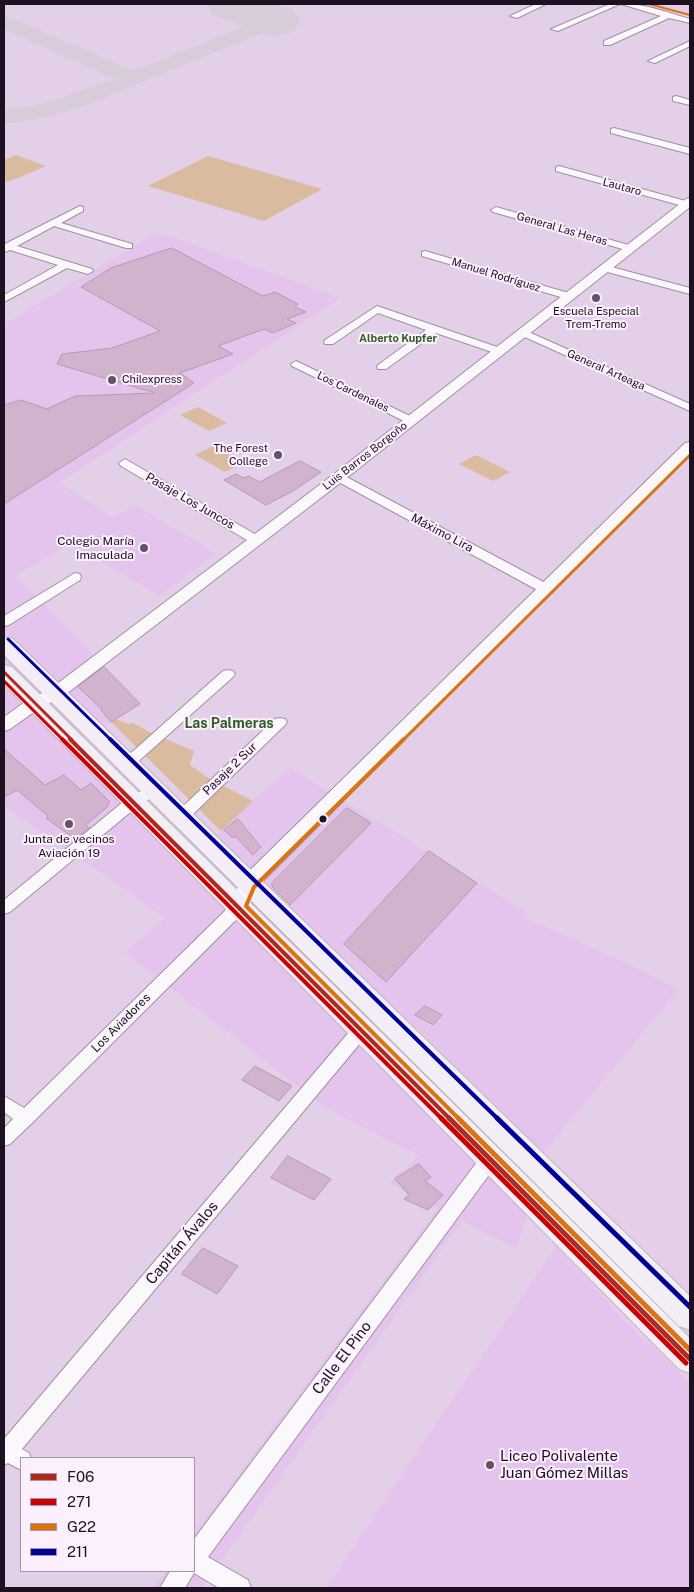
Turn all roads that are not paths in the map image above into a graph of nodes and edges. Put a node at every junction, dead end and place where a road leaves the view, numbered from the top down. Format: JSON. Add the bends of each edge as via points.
{"nodes":[{"id":1,"x":542,"y":4,"type":"edge"},
{"id":2,"x":616,"y":4,"type":"edge"},
{"id":3,"x":625,"y":4,"type":"edge"},
{"id":4,"x":669,"y":15,"type":"junction"},
{"id":5,"x":514,"y":16,"type":"dead end"},
{"id":6,"x":689,"y":20,"type":"edge"},
{"id":7,"x":555,"y":29,"type":"dead end"},
{"id":8,"x":607,"y":43,"type":"dead end"},
{"id":9,"x":690,"y":43,"type":"edge"},
{"id":10,"x":652,"y":61,"type":"dead end"},
{"id":11,"x":676,"y":99,"type":"dead end"},
{"id":12,"x":690,"y":103,"type":"edge"},
{"id":13,"x":614,"y":131,"type":"dead end"},
{"id":14,"x":690,"y":152,"type":"edge"},
{"id":15,"x":559,"y":169,"type":"dead end"},
{"id":16,"x":686,"y":207,"type":"edge"},
{"id":17,"x":80,"y":209,"type":"dead end"},
{"id":18,"x":496,"y":210,"type":"dead end"},
{"id":19,"x":53,"y":223,"type":"junction"},
{"id":20,"x":129,"y":246,"type":"dead end"},
{"id":21,"x":6,"y":248,"type":"edge"},
{"id":22,"x":629,"y":248,"type":"junction"},
{"id":23,"x":425,"y":254,"type":"dead end"},
{"id":24,"x":66,"y":264,"type":"junction"},
{"id":25,"x":604,"y":268,"type":"junction"},
{"id":26,"x":88,"y":271,"type":"dead end"},
{"id":27,"x":690,"y":291,"type":"edge"},
{"id":28,"x":568,"y":296,"type":"junction"},
{"id":29,"x":4,"y":298,"type":"edge"},
{"id":30,"x":434,"y":329,"type":"junction"},
{"id":31,"x":522,"y":332,"type":"junction"},
{"id":32,"x":329,"y":342,"type":"dead end"},
{"id":33,"x":499,"y":351,"type":"junction"},
{"id":34,"x":296,"y":364,"type":"dead end"},
{"id":35,"x":382,"y":367,"type":"dead end"},
{"id":36,"x":690,"y":408,"type":"edge"},
{"id":37,"x":410,"y":420,"type":"junction"},
{"id":38,"x":690,"y":446,"type":"edge"},
{"id":39,"x":125,"y":463,"type":"dead end"},
{"id":40,"x":339,"y":477,"type":"junction"},
{"id":41,"x":256,"y":540,"type":"junction"},
{"id":42,"x":75,"y":578,"type":"dead end"},
{"id":43,"x":546,"y":589,"type":"junction"},
{"id":44,"x":4,"y":622,"type":"edge"},
{"id":45,"x":4,"y":643,"type":"edge"},
{"id":46,"x":4,"y":672,"type":"edge"},
{"id":47,"x":228,"y":674,"type":"dead end"},
{"id":48,"x":45,"y":698,"type":"junction"},
{"id":49,"x":280,"y":722,"type":"dead end"},
{"id":50,"x":4,"y":725,"type":"edge"},
{"id":51,"x":127,"y":764,"type":"junction"},
{"id":52,"x":144,"y":795,"type":"junction"},
{"id":53,"x":181,"y":817,"type":"junction"},
{"id":54,"x":249,"y":883,"type":"junction"},
{"id":55,"x":239,"y":907,"type":"junction"},
{"id":56,"x":4,"y":908,"type":"edge"},
{"id":57,"x":361,"y":1030,"type":"junction"},
{"id":58,"x":4,"y":1104,"type":"edge"},
{"id":59,"x":26,"y":1118,"type":"junction"},
{"id":60,"x":4,"y":1139,"type":"edge"},
{"id":61,"x":528,"y":1157,"type":"junction"},
{"id":62,"x":490,"y":1159,"type":"junction"},
{"id":63,"x":690,"y":1316,"type":"edge"},
{"id":64,"x":688,"y":1355,"type":"edge"},
{"id":65,"x":11,"y":1455,"type":"edge"},
{"id":66,"x":195,"y":1558,"type":"edge"},
{"id":67,"x":195,"y":1560,"type":"edge"},
{"id":68,"x":183,"y":1572,"type":"edge"},
{"id":69,"x":171,"y":1588,"type":"edge"},
{"id":70,"x":240,"y":1588,"type":"edge"}],
"edges":[{"from":1,"to":5,"type":"street"},
{"from":2,"to":7,"type":"street"},
{"from":3,"to":4,"type":"street"},
{"from":4,"to":6,"type":"street"},
{"from":4,"to":8,"type":"street"},
{"from":9,"to":10,"type":"street"},
{"from":11,"to":12,"type":"street"},
{"from":13,"to":14,"type":"street"},
{"from":15,"to":16,"type":"street","name":"Lautaro"},
{"from":16,"to":22,"type":"street","name":"Luis Barros Borgoño"},
{"from":17,"to":19,"type":"street"},
{"from":18,"to":22,"type":"street","name":"General Las Heras"},
{"from":19,"to":20,"type":"street"},
{"from":19,"to":21,"type":"street"},
{"from":21,"to":24,"type":"street"},
{"from":22,"to":25,"type":"street","name":"Luis Barros Borgoño"},
{"from":23,"to":28,"type":"street","name":"Manuel Rodríguez"},
{"from":24,"to":26,"type":"street"},
{"from":24,"to":29,"type":"street"},
{"from":25,"to":27,"type":"street"},
{"from":25,"to":28,"type":"street","name":"Luis Barros Borgoño"},
{"from":28,"to":31,"type":"street","name":"Luis Barros Borgoño"},
{"from":30,"to":32,"type":"street","via":[[377,309]]},
{"from":30,"to":33,"type":"street"},
{"from":30,"to":35,"type":"street"},
{"from":31,"to":33,"type":"street","name":"Luis Barros Borgoño"},
{"from":31,"to":36,"type":"street","name":"General Arteaga"},
{"from":33,"to":37,"type":"street","name":"Luis Barros Borgoño"},
{"from":34,"to":37,"type":"street","name":"Los Cardenales"},
{"from":37,"to":40,"type":"street","name":"Luis Barros Borgoño"},
{"from":38,"to":43,"type":"street"},
{"from":39,"to":41,"type":"street","name":"Pasaje Los Juncos"},
{"from":40,"to":41,"type":"street","name":"Luis Barros Borgoño"},
{"from":40,"to":43,"type":"street","name":"Máximo Lira"},
{"from":41,"to":48,"type":"street","name":"Luis Barros Borgoño"},
{"from":42,"to":44,"type":"street"},
{"from":43,"to":54,"type":"street"},
{"from":45,"to":48,"type":"main road"},
{"from":46,"to":48,"type":"main road"},
{"from":47,"to":51,"type":"street"},
{"from":48,"to":50,"type":"street","name":"Luis Barros Borgoño"},
{"from":48,"to":51,"type":"main road"},
{"from":48,"to":52,"type":"main road"},
{"from":49,"to":53,"type":"street","name":"Pasaje 2 Sur"},
{"from":51,"to":52,"type":"main road"},
{"from":52,"to":53,"type":"main road"},
{"from":52,"to":55,"type":"main road"},
{"from":52,"to":56,"type":"street"},
{"from":53,"to":54,"type":"main road"},
{"from":54,"to":55,"type":"street"},
{"from":54,"to":61,"type":"main road"},
{"from":55,"to":57,"type":"main road"},
{"from":55,"to":59,"type":"street","name":"Los Aviadores"},
{"from":57,"to":62,"type":"main road"},
{"from":57,"to":65,"type":"street","name":"Capitán Ávalos"},
{"from":58,"to":59,"type":"street"},
{"from":59,"to":60,"type":"street","name":"Los Aviadores"},
{"from":61,"to":62,"type":"main road","via":[[507,1155]]},
{"from":61,"to":63,"type":"main road"},
{"from":62,"to":64,"type":"main road"},
{"from":62,"to":66,"type":"street","name":"Calle El Pino"},
{"from":67,"to":70,"type":"street"},
{"from":68,"to":69,"type":"street"}]}
